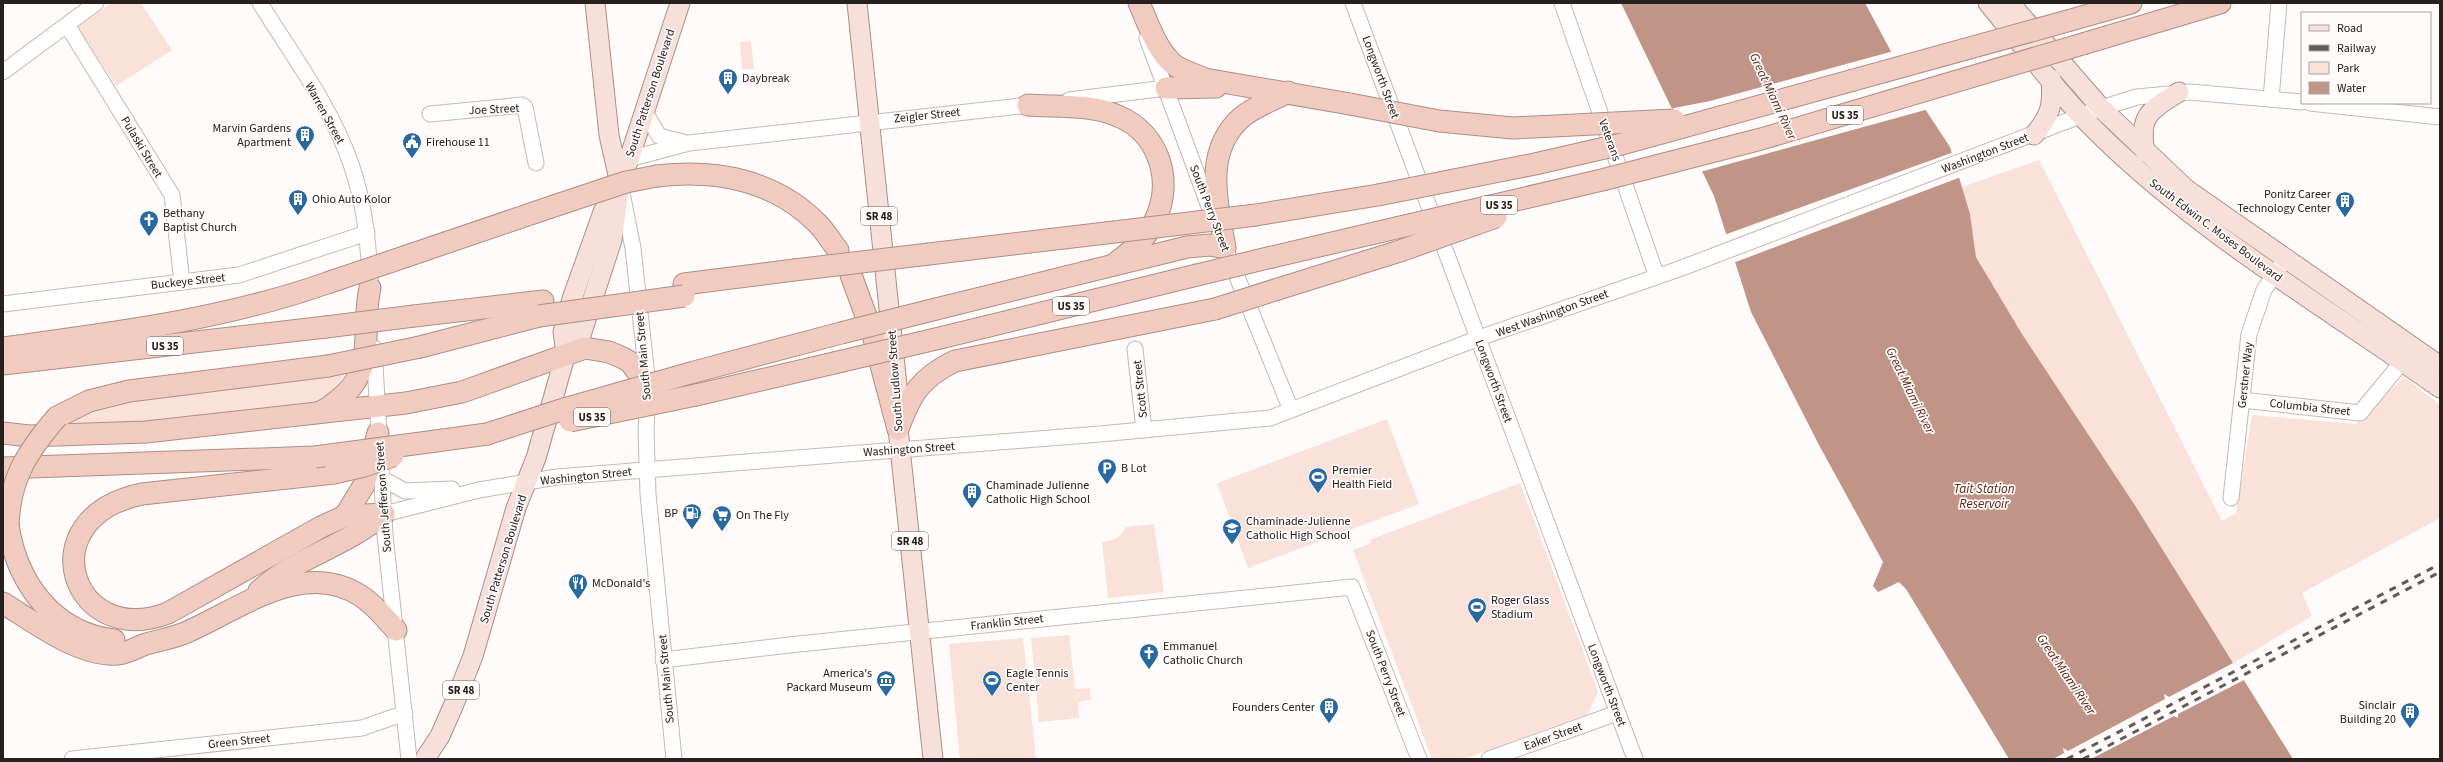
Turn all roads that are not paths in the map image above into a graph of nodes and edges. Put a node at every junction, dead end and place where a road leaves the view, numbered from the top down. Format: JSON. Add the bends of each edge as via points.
{"nodes":[{"id":1,"x":260,"y":3,"type":"edge"},
{"id":2,"x":595,"y":3,"type":"edge"},
{"id":3,"x":680,"y":3,"type":"edge"},
{"id":4,"x":857,"y":3,"type":"edge"},
{"id":5,"x":1134,"y":3,"type":"edge"},
{"id":6,"x":1139,"y":3,"type":"edge"},
{"id":7,"x":1353,"y":3,"type":"edge"},
{"id":8,"x":1562,"y":3,"type":"edge"},
{"id":9,"x":1988,"y":3,"type":"edge"},
{"id":10,"x":2010,"y":3,"type":"edge"},
{"id":11,"x":2131,"y":3,"type":"edge"},
{"id":12,"x":2220,"y":3,"type":"edge"},
{"id":13,"x":2279,"y":3,"type":"edge"},
{"id":14,"x":89,"y":5,"type":"edge"},
{"id":15,"x":67,"y":25,"type":"junction"},
{"id":16,"x":3,"y":72,"type":"edge"},
{"id":17,"x":2051,"y":79,"type":"junction"},
{"id":18,"x":1166,"y":88,"type":"junction"},
{"id":19,"x":1257,"y":88,"type":"junction"},
{"id":20,"x":1288,"y":92,"type":"junction"},
{"id":21,"x":2179,"y":92,"type":"junction"},
{"id":22,"x":2271,"y":99,"type":"junction"},
{"id":23,"x":2301,"y":102,"type":"edge"},
{"id":24,"x":2320,"y":104,"type":"edge"},
{"id":25,"x":1028,"y":105,"type":"junction"},
{"id":26,"x":2100,"y":108,"type":"junction"},
{"id":27,"x":644,"y":112,"type":"junction"},
{"id":28,"x":430,"y":114,"type":"dead end"},
{"id":29,"x":2082,"y":115,"type":"junction"},
{"id":30,"x":2440,"y":116,"type":"edge"},
{"id":31,"x":1718,"y":117,"type":"junction"},
{"id":32,"x":869,"y":121,"type":"junction"},
{"id":33,"x":2034,"y":135,"type":"junction"},
{"id":34,"x":689,"y":143,"type":"junction"},
{"id":35,"x":2145,"y":152,"type":"junction"},
{"id":36,"x":629,"y":159,"type":"junction"},
{"id":37,"x":536,"y":163,"type":"dead end"},
{"id":38,"x":1602,"y":180,"type":"junction"},
{"id":39,"x":620,"y":184,"type":"junction"},
{"id":40,"x":367,"y":233,"type":"junction"},
{"id":41,"x":1225,"y":248,"type":"junction"},
{"id":42,"x":838,"y":250,"type":"dead end"},
{"id":43,"x":2285,"y":260,"type":"junction"},
{"id":44,"x":1115,"y":264,"type":"junction"},
{"id":45,"x":1679,"y":269,"type":"joint"},
{"id":46,"x":2273,"y":274,"type":"junction"},
{"id":47,"x":851,"y":275,"type":"dead end"},
{"id":48,"x":1657,"y":277,"type":"junction"},
{"id":49,"x":182,"y":282,"type":"junction"},
{"id":50,"x":370,"y":288,"type":"junction"},
{"id":51,"x":3,"y":304,"type":"edge"},
{"id":52,"x":541,"y":309,"type":"junction"},
{"id":53,"x":1478,"y":338,"type":"junction"},
{"id":54,"x":3,"y":348,"type":"edge"},
{"id":55,"x":1135,"y":349,"type":"dead end"},
{"id":56,"x":566,"y":353,"type":"junction"},
{"id":57,"x":2402,"y":362,"type":"junction"},
{"id":58,"x":3,"y":364,"type":"edge"},
{"id":59,"x":2440,"y":366,"type":"edge"},
{"id":60,"x":648,"y":386,"type":"junction"},
{"id":61,"x":2440,"y":388,"type":"edge"},
{"id":62,"x":2242,"y":400,"type":"junction"},
{"id":63,"x":377,"y":408,"type":"junction"},
{"id":64,"x":1291,"y":410,"type":"junction"},
{"id":65,"x":312,"y":414,"type":"junction"},
{"id":66,"x":898,"y":429,"type":"junction"},
{"id":67,"x":1144,"y":430,"type":"junction"},
{"id":68,"x":3,"y":433,"type":"edge"},
{"id":69,"x":378,"y":433,"type":"junction"},
{"id":70,"x":487,"y":434,"type":"junction"},
{"id":71,"x":436,"y":442,"type":"junction"},
{"id":72,"x":900,"y":450,"type":"junction"},
{"id":73,"x":3,"y":468,"type":"edge"},
{"id":74,"x":647,"y":470,"type":"junction"},
{"id":75,"x":381,"y":478,"type":"junction"},
{"id":76,"x":526,"y":483,"type":"junction"},
{"id":77,"x":479,"y":490,"type":"junction"},
{"id":78,"x":2231,"y":498,"type":"dead end"},
{"id":79,"x":384,"y":514,"type":"junction"},
{"id":80,"x":345,"y":516,"type":"junction"},
{"id":81,"x":1352,"y":587,"type":"joint"},
{"id":82,"x":252,"y":598,"type":"junction"},
{"id":83,"x":3,"y":603,"type":"edge"},
{"id":84,"x":396,"y":630,"type":"junction"},
{"id":85,"x":919,"y":632,"type":"junction"},
{"id":86,"x":146,"y":644,"type":"junction"},
{"id":87,"x":663,"y":660,"type":"junction"},
{"id":88,"x":1617,"y":713,"type":"junction"},
{"id":89,"x":405,"y":714,"type":"junction"},
{"id":90,"x":72,"y":759,"type":"edge"},
{"id":91,"x":409,"y":759,"type":"edge"},
{"id":92,"x":425,"y":759,"type":"edge"},
{"id":93,"x":674,"y":759,"type":"edge"},
{"id":94,"x":933,"y":759,"type":"edge"},
{"id":95,"x":1419,"y":759,"type":"edge"},
{"id":96,"x":1489,"y":759,"type":"edge"},
{"id":97,"x":1635,"y":759,"type":"edge"}],
"edges":[{"from":1,"to":40,"type":"street","name":"Warren Street","via":[[314,90],[341,140],[355,175]]},
{"from":2,"to":39,"type":"main road","name":"South Main Street","via":[[609,136]]},
{"from":3,"to":27,"type":"main road","name":"South Patterson Boulevard"},
{"from":4,"to":32,"type":"main road","name":"South Ludlow Street","number":"SR 48"},
{"from":5,"to":18,"type":"street","name":"South Perry Street"},
{"from":6,"to":19,"type":"highway","via":[[1154,37],[1173,64],[1204,79]]},
{"from":7,"to":53,"type":"street","name":"Longworth Street"},
{"from":8,"to":48,"type":"street","name":"Veterans"},
{"from":9,"to":17,"type":"main road","name":"South Edwin C. Moses Boulevard"},
{"from":10,"to":26,"type":"main road","name":"South Edwin C. Moses Boulevard"},
{"from":11,"to":31,"type":"highway","number":"US 35","bridge":true},
{"from":12,"to":38,"type":"highway","number":"US 35","bridge":true,"via":[[1774,135]]},
{"from":13,"to":22,"type":"street"},
{"from":14,"to":15,"type":"street"},
{"from":15,"to":16,"type":"street"},
{"from":15,"to":49,"type":"street","name":"Pulaski Street","via":[[172,196]]},
{"from":17,"to":29,"type":"main road","name":"South Edwin C. Moses Boulevard"},
{"from":17,"to":33,"type":"main road","via":[[2051,107],[2046,121]]},
{"from":18,"to":19,"type":"highway"},
{"from":18,"to":25,"type":"street","name":"Zeigler Street"},
{"from":18,"to":41,"type":"street","name":"South Perry Street","via":[[1194,171]]},
{"from":19,"to":20,"type":"highway"},
{"from":20,"to":31,"type":"highway","bridge":true,"via":[[1439,121],[1528,129]]},
{"from":20,"to":41,"type":"highway","via":[[1242,117],[1228,135],[1218,155],[1215,181]]},
{"from":21,"to":22,"type":"street","name":"Washington Street","via":[[2212,92]]},
{"from":21,"to":26,"type":"street","name":"Washington Street","via":[[2138,97]]},
{"from":21,"to":35,"type":"main road","via":[[2157,106],[2145,118],[2141,134]]},
{"from":22,"to":23,"type":"street","name":"Washington Street"},
{"from":24,"to":30,"type":"street"},
{"from":25,"to":32,"type":"street","name":"Zeigler Street"},
{"from":25,"to":44,"type":"highway","via":[[1083,108],[1118,115],[1138,127],[1156,149],[1163,177],[1160,210],[1141,241]]},
{"from":26,"to":29,"type":"street","name":"Washington Street"},
{"from":26,"to":35,"type":"main road","name":"South Edwin C. Moses Boulevard"},
{"from":27,"to":34,"type":"street","name":"Zeigler Street","via":[[659,136]]},
{"from":27,"to":36,"type":"main road","name":"South Patterson Boulevard"},
{"from":28,"to":37,"type":"street","name":"Joe Street","via":[[522,105],[525,107]]},
{"from":29,"to":33,"type":"street","name":"Washington Street"},
{"from":29,"to":46,"type":"main road","name":"South Edwin C. Moses Boulevard","via":[[2096,131],[2180,206]]},
{"from":31,"to":52,"type":"highway","number":"US 35","bridge":true,"via":[[1550,161],[1378,195],[1256,215],[790,271],[684,290]]},
{"from":32,"to":34,"type":"street","name":"Zeigler Street"},
{"from":32,"to":66,"type":"main road","name":"South Ludlow Street","number":"SR 48","via":[[897,386]]},
{"from":33,"to":45,"type":"street","name":"Washington Street"},
{"from":34,"to":36,"type":"street","name":"Zeigler Street"},
{"from":35,"to":43,"type":"main road","name":"South Edwin C. Moses Boulevard","via":[[2186,189]]},
{"from":36,"to":39,"type":"main road","name":"South Patterson Boulevard"},
{"from":38,"to":66,"type":"highway","bridge":true,"via":[[1400,251],[1215,309],[955,361],[924,379],[914,393]]},
{"from":38,"to":70,"type":"highway","number":"US 35","bridge":true,"via":[[696,395],[590,417]]},
{"from":39,"to":56,"type":"main road","name":"South Patterson Boulevard","number":"SR 48","via":[[603,212],[572,299],[563,332]]},
{"from":39,"to":60,"type":"street","name":"South Main Street","via":[[633,248]]},
{"from":40,"to":49,"type":"street","name":"Buckeye Street","via":[[251,272]]},
{"from":40,"to":50,"type":"street","name":"South Jefferson Street"},
{"from":41,"to":44,"type":"highway","via":[[1194,246]]},
{"from":41,"to":64,"type":"street","name":"South Perry Street"},
{"from":42,"to":54,"type":"highway","bridge":true,"via":[[822,228],[809,216],[786,198],[759,185],[708,174],[657,176],[626,182],[271,301],[159,326]]},
{"from":43,"to":46,"type":"street","name":"Gerstner Way"},
{"from":43,"to":59,"type":"main road","name":"South Edwin C. Moses Boulevard"},
{"from":44,"to":70,"type":"highway","bridge":true,"via":[[694,372]]},
{"from":45,"to":48,"type":"street","name":"West Washington Street"},
{"from":46,"to":57,"type":"main road","name":"South Edwin C. Moses Boulevard"},
{"from":46,"to":62,"type":"street","name":"Gerstner Way","via":[[2255,311],[2249,334]]},
{"from":47,"to":66,"type":"highway","via":[[873,336]]},
{"from":48,"to":53,"type":"street","name":"West Washington Street"},
{"from":49,"to":51,"type":"street","name":"Buckeye Street"},
{"from":50,"to":63,"type":"street","name":"South Jefferson Street"},
{"from":50,"to":65,"type":"highway","via":[[366,304],[367,346],[360,374],[349,390],[333,405]]},
{"from":52,"to":58,"type":"highway","number":"US 35","bridge":true,"via":[[414,316]]},
{"from":52,"to":86,"type":"highway","bridge":true,"via":[[420,347],[328,366],[129,391],[89,401],[57,417],[35,442],[19,469],[10,500],[8,525],[15,559],[33,592],[58,618],[91,635]]},
{"from":53,"to":64,"type":"street","name":"West Washington Street"},
{"from":53,"to":88,"type":"street","name":"Longworth Street"},
{"from":55,"to":67,"type":"street","name":"Scott Street"},
{"from":56,"to":60,"type":"highway","via":[[585,348],[609,352],[630,362]]},
{"from":56,"to":63,"type":"highway","via":[[462,392]]},
{"from":56,"to":76,"type":"main road","name":"South Patterson Boulevard","number":"SR 48","via":[[536,458]]},
{"from":57,"to":61,"type":"main road","name":"South Edwin C. Moses Boulevard"},
{"from":57,"to":62,"type":"street","name":"Columbia Street","via":[[2360,413]]},
{"from":60,"to":74,"type":"street","name":"South Main Street"},
{"from":62,"to":78,"type":"street","name":"Gerstner Way"},
{"from":63,"to":65,"type":"highway"},
{"from":63,"to":69,"type":"street","name":"South Jefferson Street"},
{"from":64,"to":67,"type":"street","name":"Washington Street","via":[[1270,418]]},
{"from":65,"to":68,"type":"highway","via":[[146,432],[29,436]]},
{"from":66,"to":72,"type":"main road","name":"South Ludlow Street","number":"SR 48"},
{"from":67,"to":72,"type":"street","name":"Washington Street"},
{"from":69,"to":75,"type":"street","name":"South Jefferson Street"},
{"from":69,"to":80,"type":"highway","via":[[364,485]]},
{"from":70,"to":71,"type":"highway","number":"US 35"},
{"from":71,"to":73,"type":"highway","number":"US 35","bridge":true,"via":[[315,457]]},
{"from":71,"to":80,"type":"highway","bridge":true,"via":[[364,466],[334,473],[142,494],[114,502],[90,518],[80,535],[74,555],[77,579],[92,603],[113,617],[139,621],[156,618]]},
{"from":72,"to":74,"type":"street","name":"Washington Street"},
{"from":72,"to":85,"type":"main road","name":"South Ludlow Street","number":"SR 48"},
{"from":74,"to":76,"type":"street","name":"Washington Street","via":[[557,477]]},
{"from":74,"to":87,"type":"street","name":"South Main Street"},
{"from":75,"to":77,"type":"street","via":[[405,492],[449,488]]},
{"from":75,"to":79,"type":"street","name":"South Jefferson Street"},
{"from":76,"to":77,"type":"street","name":"Washington Street"},
{"from":76,"to":92,"type":"main road","name":"South Patterson Boulevard","number":"SR 48","via":[[516,508],[463,684],[440,736]]},
{"from":77,"to":79,"type":"street"},
{"from":79,"to":80,"type":"highway"},
{"from":79,"to":82,"type":"highway","via":[[365,530],[274,578]]},
{"from":79,"to":84,"type":"street","name":"South Jefferson Street"},
{"from":81,"to":85,"type":"street","name":"Franklin Street"},
{"from":81,"to":95,"type":"street","name":"South Perry Street"},
{"from":82,"to":84,"type":"highway","via":[[301,584],[316,582],[336,585],[363,597]]},
{"from":82,"to":86,"type":"highway","via":[[187,632]]},
{"from":83,"to":86,"type":"highway","via":[[66,641],[91,650],[117,654]]},
{"from":84,"to":89,"type":"street","name":"South Jefferson Street"},
{"from":85,"to":87,"type":"street","name":"Franklin Street"},
{"from":85,"to":94,"type":"main road","name":"South Ludlow Street","number":"SR 48"},
{"from":87,"to":93,"type":"street","name":"South Main Street"},
{"from":88,"to":96,"type":"street","name":"Eaker Street"},
{"from":88,"to":97,"type":"street","name":"Longworth Street"},
{"from":89,"to":90,"type":"street","name":"Green Street","via":[[362,728]]},
{"from":89,"to":91,"type":"street","name":"South Jefferson Street"}]}
